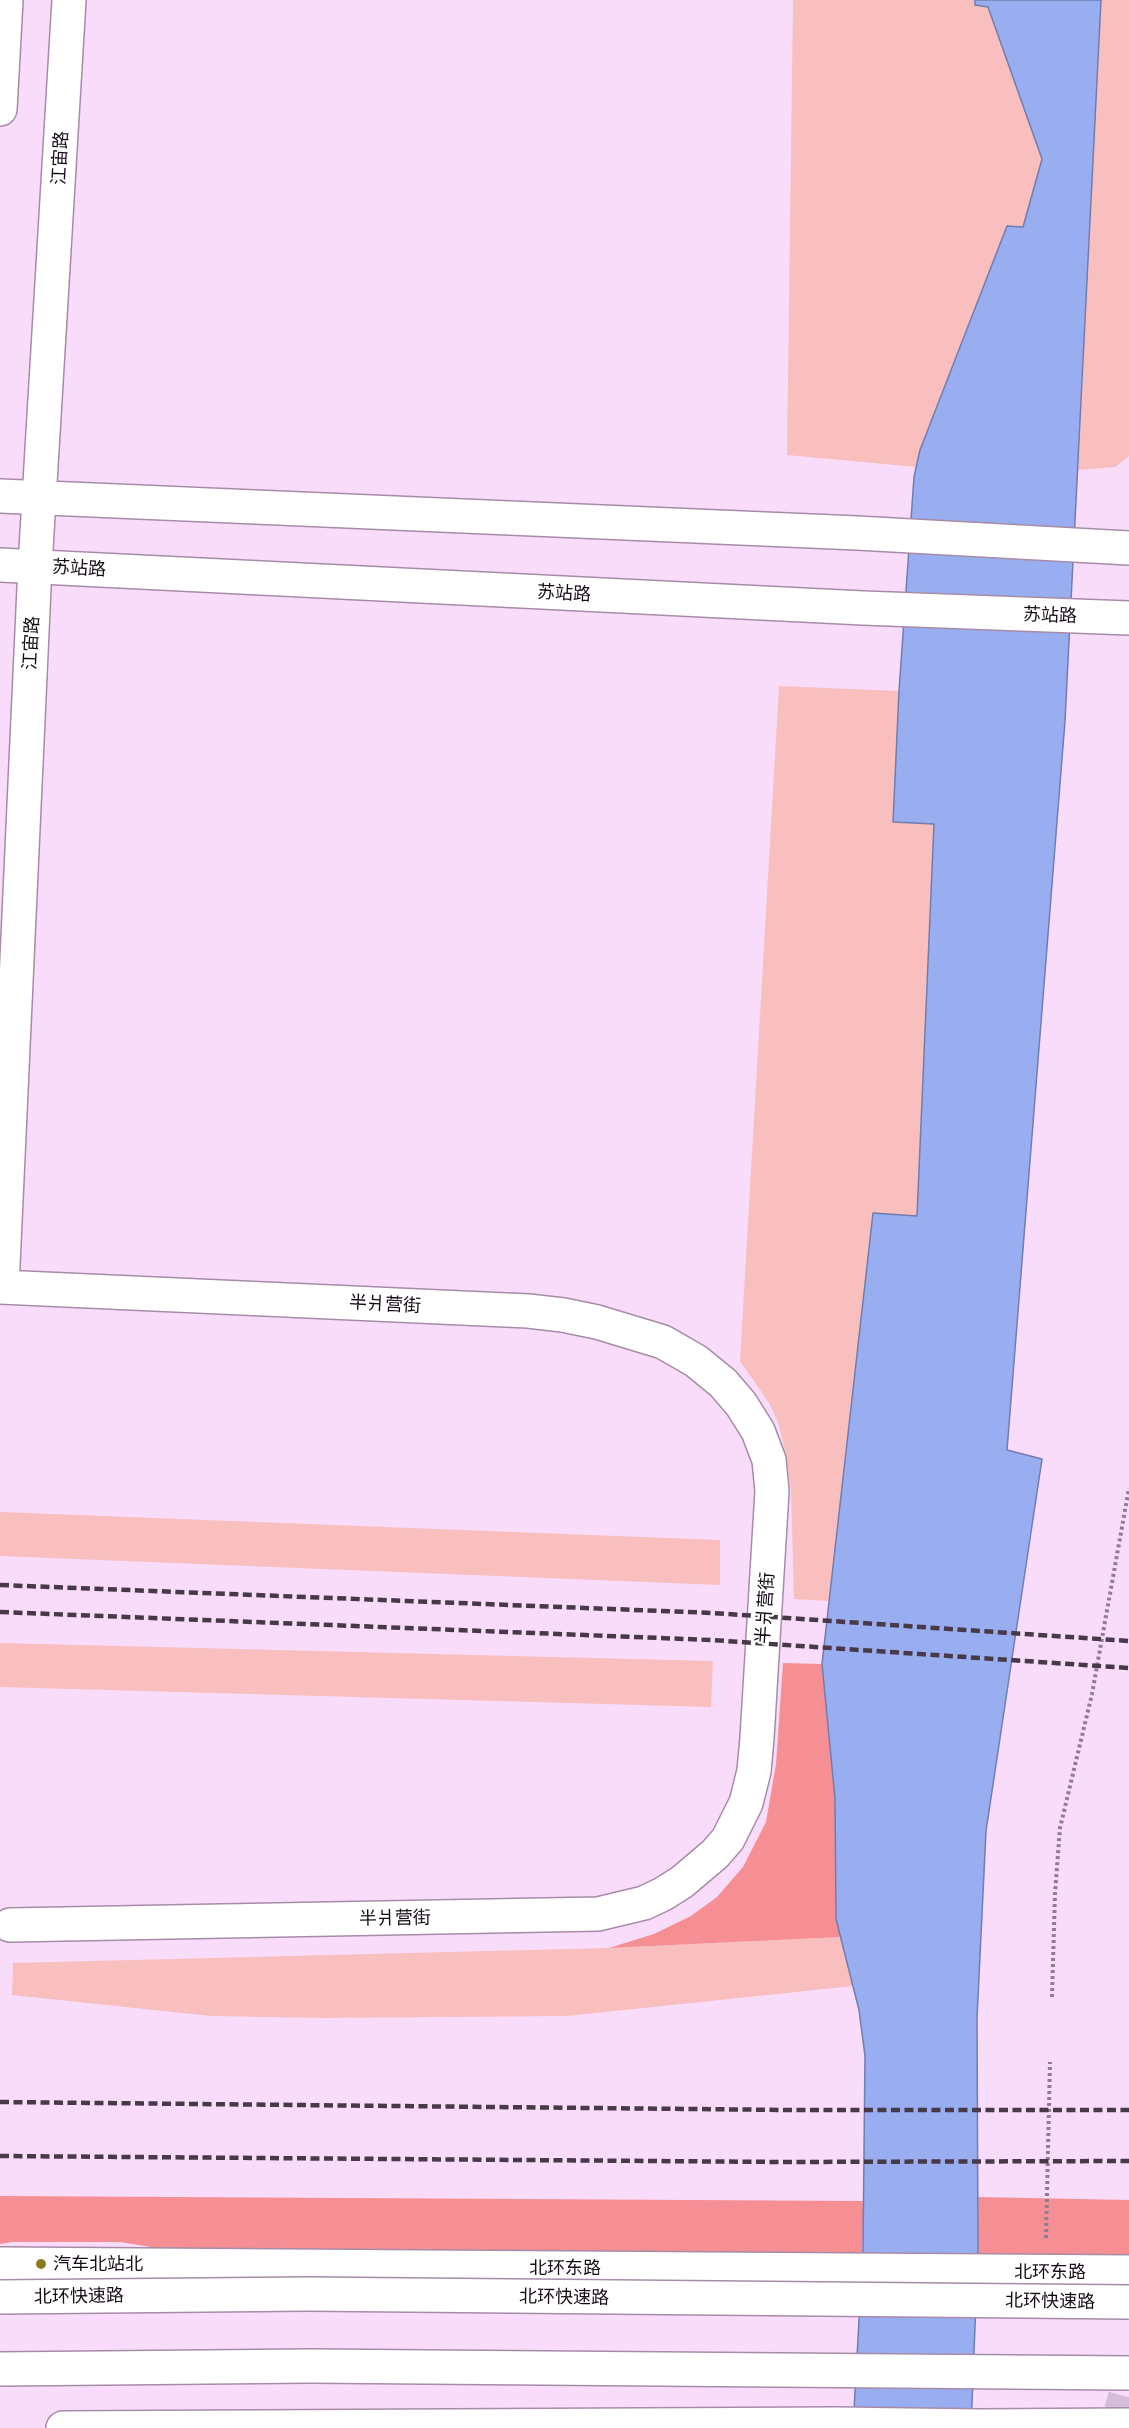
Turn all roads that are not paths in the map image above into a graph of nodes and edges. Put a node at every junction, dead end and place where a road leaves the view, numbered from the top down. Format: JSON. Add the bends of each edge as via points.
{"nodes":[{"id":1,"x":6,"y":0,"type":"edge"},
{"id":2,"x":69,"y":0,"type":"edge"},
{"id":3,"x":0,"y":109,"type":"edge"},
{"id":4,"x":0,"y":496,"type":"edge"},
{"id":5,"x":39,"y":499,"type":"junction"},
{"id":6,"x":1123,"y":548,"type":"edge"},
{"id":7,"x":0,"y":565,"type":"edge"},
{"id":8,"x":35,"y":566,"type":"junction"},
{"id":9,"x":1126,"y":618,"type":"edge"},
{"id":10,"x":1,"y":1287,"type":"edge"},
{"id":11,"x":10,"y":1924,"type":"dead end"},
{"id":12,"x":0,"y":2264,"type":"edge"},
{"id":13,"x":1129,"y":2272,"type":"edge"},
{"id":14,"x":0,"y":2297,"type":"edge"},
{"id":15,"x":1129,"y":2302,"type":"edge"},
{"id":16,"x":0,"y":2369,"type":"edge"},
{"id":17,"x":1129,"y":2373,"type":"edge"},
{"id":18,"x":1129,"y":2425,"type":"edge"},
{"id":19,"x":63,"y":2428,"type":"edge"}],
"edges":[{"from":1,"to":3,"type":"main road"},
{"from":2,"to":5,"type":"main road","name":"江宙路"},
{"from":4,"to":5,"type":"main road"},
{"from":5,"to":6,"type":"main road"},
{"from":5,"to":8,"type":"main road","name":"江宙路"},
{"from":7,"to":8,"type":"main road","name":"苏站路"},
{"from":8,"to":9,"type":"main road","name":"苏站路"},
{"from":8,"to":10,"type":"main road","name":"江宙路"},
{"from":10,"to":11,"type":"main road","name":"半爿营街","via":[[528,1311],[608,1325],[663,1342],[723,1383],[758,1431],[769,1460],[772,1491],[757,1738],[746,1803],[739,1822],[715,1854],[663,1894],[644,1903],[598,1914]]},
{"from":12,"to":13,"type":"main road","name":"北环东路"},
{"from":14,"to":15,"type":"main road","name":"北环快速路","bridge":true,"via":[[319,2294]]},
{"from":16,"to":17,"type":"main road","bridge":true,"via":[[322,2366]]},
{"from":18,"to":19,"type":"main road"}]}
